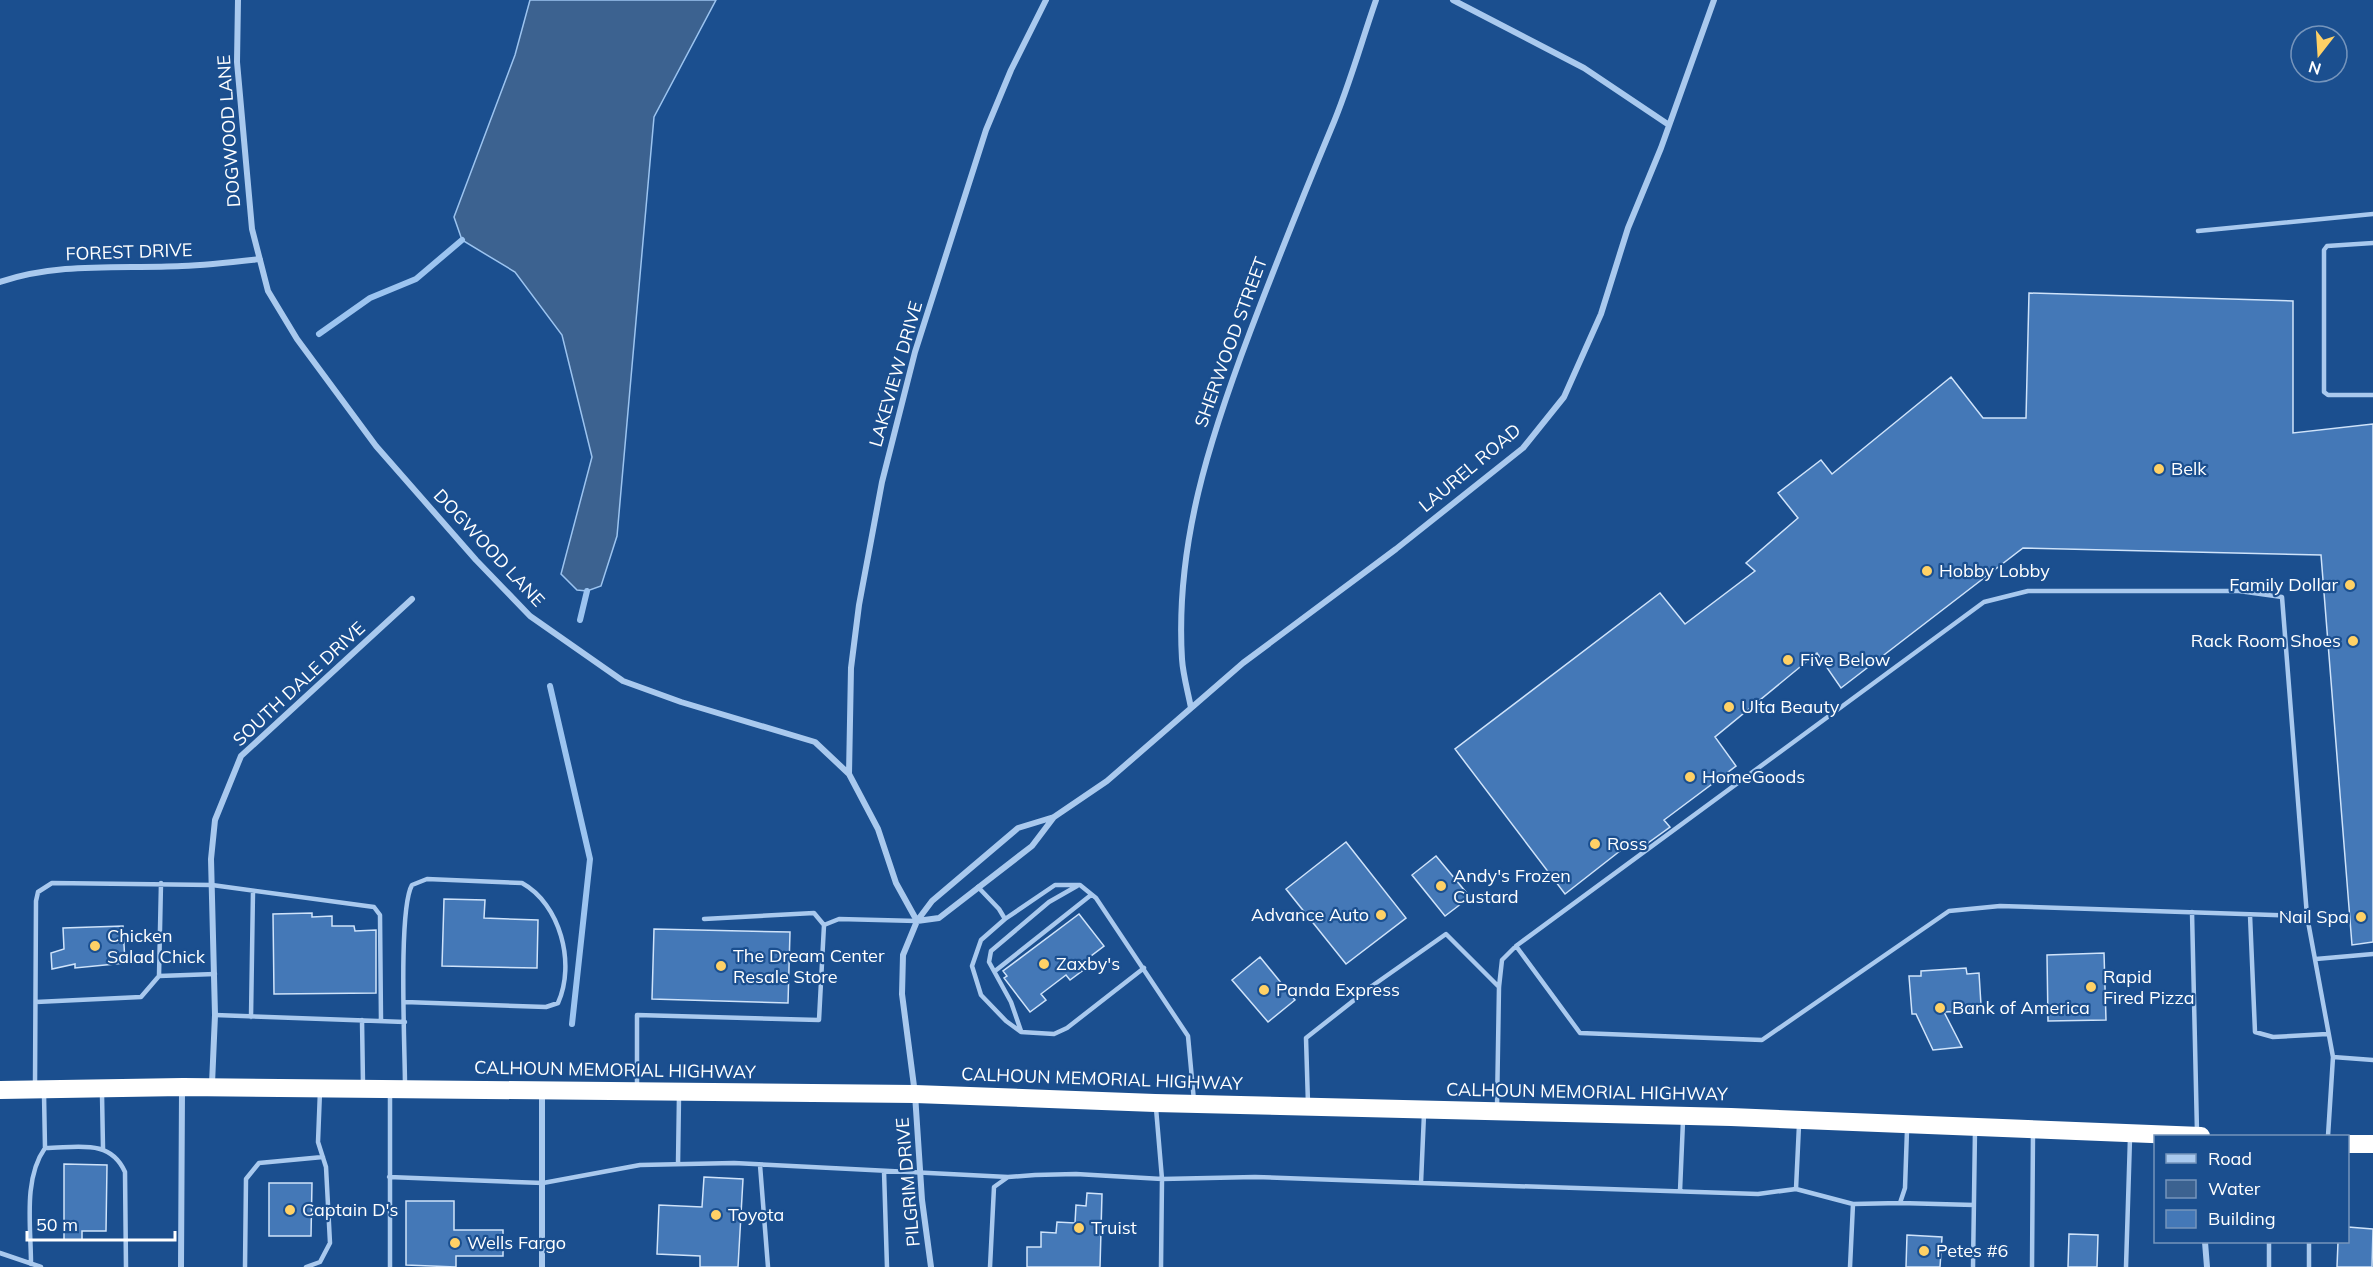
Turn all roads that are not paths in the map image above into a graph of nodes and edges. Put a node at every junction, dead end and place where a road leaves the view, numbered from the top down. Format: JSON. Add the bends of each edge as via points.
{"nodes":[{"id":1,"x":238,"y":0,"type":"edge"},
{"id":2,"x":1046,"y":0,"type":"edge"},
{"id":3,"x":1376,"y":0,"type":"edge"},
{"id":4,"x":1453,"y":0,"type":"edge"},
{"id":5,"x":1714,"y":0,"type":"edge"},
{"id":6,"x":1669,"y":125,"type":"junction"},
{"id":7,"x":2373,"y":214,"type":"edge"},
{"id":8,"x":2198,"y":231,"type":"dead end"},
{"id":9,"x":2373,"y":243,"type":"edge"},
{"id":10,"x":260,"y":259,"type":"junction"},
{"id":11,"x":0,"y":282,"type":"edge"},
{"id":12,"x":2373,"y":395,"type":"edge"},
{"id":13,"x":412,"y":599,"type":"dead end"},
{"id":14,"x":1191,"y":708,"type":"junction"},
{"id":15,"x":849,"y":774,"type":"junction"},
{"id":16,"x":1054,"y":817,"type":"junction"},
{"id":17,"x":161,"y":883,"type":"junction"},
{"id":18,"x":212,"y":885,"type":"junction"},
{"id":19,"x":1080,"y":885,"type":"junction"},
{"id":20,"x":978,"y":886,"type":"junction"},
{"id":21,"x":253,"y":891,"type":"junction"},
{"id":22,"x":1090,"y":895,"type":"junction"},
{"id":23,"x":2192,"y":912,"type":"junction"},
{"id":24,"x":2250,"y":915,"type":"junction"},
{"id":25,"x":2307,"y":916,"type":"junction"},
{"id":26,"x":704,"y":919,"type":"dead end"},
{"id":27,"x":1005,"y":919,"type":"junction"},
{"id":28,"x":917,"y":921,"type":"junction"},
{"id":29,"x":824,"y":925,"type":"junction"},
{"id":30,"x":1516,"y":946,"type":"junction"},
{"id":31,"x":2373,"y":954,"type":"edge"},
{"id":32,"x":2316,"y":960,"type":"junction"},
{"id":33,"x":1144,"y":968,"type":"junction"},
{"id":34,"x":995,"y":971,"type":"junction"},
{"id":35,"x":215,"y":974,"type":"junction"},
{"id":36,"x":159,"y":976,"type":"junction"},
{"id":37,"x":1498,"y":987,"type":"junction"},
{"id":38,"x":36,"y":1002,"type":"junction"},
{"id":39,"x":405,"y":1002,"type":"junction"},
{"id":40,"x":215,"y":1015,"type":"junction"},
{"id":41,"x":250,"y":1017,"type":"junction"},
{"id":42,"x":362,"y":1020,"type":"junction"},
{"id":43,"x":381,"y":1021,"type":"junction"},
{"id":44,"x":405,"y":1022,"type":"junction"},
{"id":45,"x":1021,"y":1032,"type":"junction"},
{"id":46,"x":2328,"y":1034,"type":"junction"},
{"id":47,"x":2332,"y":1057,"type":"junction"},
{"id":48,"x":2373,"y":1060,"type":"edge"},
{"id":49,"x":183,"y":1087,"type":"junction"},
{"id":50,"x":102,"y":1088,"type":"junction"},
{"id":51,"x":212,"y":1088,"type":"junction"},
{"id":52,"x":320,"y":1088,"type":"junction"},
{"id":53,"x":40,"y":1089,"type":"junction"},
{"id":54,"x":363,"y":1089,"type":"junction"},
{"id":55,"x":397,"y":1089,"type":"junction"},
{"id":56,"x":542,"y":1089,"type":"junction"},
{"id":57,"x":0,"y":1090,"type":"edge"},
{"id":58,"x":637,"y":1090,"type":"junction"},
{"id":59,"x":679,"y":1091,"type":"junction"},
{"id":60,"x":915,"y":1094,"type":"junction"},
{"id":61,"x":1155,"y":1103,"type":"junction"},
{"id":62,"x":1194,"y":1104,"type":"junction"},
{"id":63,"x":1308,"y":1106,"type":"junction"},
{"id":64,"x":1424,"y":1109,"type":"junction"},
{"id":65,"x":1497,"y":1111,"type":"junction"},
{"id":66,"x":1683,"y":1116,"type":"junction"},
{"id":67,"x":1799,"y":1119,"type":"junction"},
{"id":68,"x":1907,"y":1124,"type":"junction"},
{"id":69,"x":1976,"y":1127,"type":"junction"},
{"id":70,"x":2033,"y":1129,"type":"junction"},
{"id":71,"x":2130,"y":1134,"type":"junction"},
{"id":72,"x":2164,"y":1135,"type":"edge"},
{"id":73,"x":2199,"y":1135,"type":"edge"},
{"id":74,"x":2328,"y":1135,"type":"edge"},
{"id":75,"x":2349,"y":1144,"type":"edge"},
{"id":76,"x":2373,"y":1144,"type":"edge"},
{"id":77,"x":45,"y":1148,"type":"junction"},
{"id":78,"x":103,"y":1148,"type":"junction"},
{"id":79,"x":322,"y":1156,"type":"junction"},
{"id":80,"x":678,"y":1164,"type":"junction"},
{"id":81,"x":760,"y":1165,"type":"junction"},
{"id":82,"x":884,"y":1171,"type":"junction"},
{"id":83,"x":920,"y":1173,"type":"junction"},
{"id":84,"x":389,"y":1177,"type":"junction"},
{"id":85,"x":1008,"y":1177,"type":"junction"},
{"id":86,"x":1162,"y":1179,"type":"junction"},
{"id":87,"x":543,"y":1183,"type":"junction"},
{"id":88,"x":1421,"y":1183,"type":"junction"},
{"id":89,"x":1796,"y":1189,"type":"junction"},
{"id":90,"x":1680,"y":1191,"type":"junction"},
{"id":91,"x":1900,"y":1203,"type":"junction"},
{"id":92,"x":1853,"y":1204,"type":"junction"},
{"id":93,"x":1974,"y":1205,"type":"junction"},
{"id":94,"x":2205,"y":1243,"type":"edge"},
{"id":95,"x":2269,"y":1243,"type":"edge"},
{"id":96,"x":2309,"y":1243,"type":"edge"},
{"id":97,"x":0,"y":1253,"type":"edge"},
{"id":98,"x":31,"y":1264,"type":"junction"},
{"id":99,"x":41,"y":1267,"type":"edge"},
{"id":100,"x":126,"y":1267,"type":"edge"},
{"id":101,"x":181,"y":1267,"type":"edge"},
{"id":102,"x":245,"y":1267,"type":"edge"},
{"id":103,"x":306,"y":1267,"type":"edge"},
{"id":104,"x":390,"y":1267,"type":"edge"},
{"id":105,"x":542,"y":1267,"type":"edge"},
{"id":106,"x":768,"y":1267,"type":"edge"},
{"id":107,"x":887,"y":1267,"type":"edge"},
{"id":108,"x":931,"y":1267,"type":"edge"},
{"id":109,"x":990,"y":1267,"type":"edge"},
{"id":110,"x":1161,"y":1267,"type":"edge"},
{"id":111,"x":1850,"y":1267,"type":"edge"},
{"id":112,"x":1973,"y":1267,"type":"edge"},
{"id":113,"x":2032,"y":1267,"type":"edge"},
{"id":114,"x":2126,"y":1267,"type":"edge"},
{"id":115,"x":2207,"y":1267,"type":"edge"},
{"id":116,"x":2270,"y":1267,"type":"edge"},
{"id":117,"x":2309,"y":1267,"type":"edge"}],
"edges":[{"from":1,"to":10,"type":"street","name":"DOGWOOD LANE","via":[[237,62],[252,229]]},
{"from":2,"to":15,"type":"street","name":"LAKEVIEW DRIVE","via":[[986,130],[915,352],[886,464],[851,668]]},
{"from":3,"to":14,"type":"street","name":"SHERWOOD STREET","via":[[1332,126],[1285,236],[1221,407],[1199,485],[1186,544],[1182,594],[1182,660]]},
{"from":4,"to":6,"type":"street","via":[[1584,68]]},
{"from":5,"to":6,"type":"street","name":"LAUREL ROAD"},
{"from":6,"to":14,"type":"street","name":"LAUREL ROAD","via":[[1628,228],[1601,314],[1564,396],[1523,448],[1396,549],[1242,663]]},
{"from":7,"to":8,"type":"lane"},
{"from":9,"to":12,"type":"lane","via":[[2325,248],[2324,345],[2326,395]]},
{"from":10,"to":11,"type":"street","name":"FOREST DRIVE","via":[[183,266],[85,266]]},
{"from":10,"to":15,"type":"street","name":"DOGWOOD LANE","via":[[268,291],[297,339],[376,446],[530,616],[578,652],[632,684],[814,742]]},
{"from":13,"to":18,"type":"street","name":"SOUTH DALE DRIVE","via":[[241,756],[215,820]]},
{"from":14,"to":16,"type":"street","name":"LAUREL ROAD","via":[[1107,781]]},
{"from":15,"to":28,"type":"street","name":"DOGWOOD LANE","via":[[878,830],[896,883]]},
{"from":16,"to":20,"type":"street","name":"LAUREL ROAD","via":[[1032,846]]},
{"from":16,"to":28,"type":"street","name":"LAUREL ROAD","via":[[1018,828],[932,901]]},
{"from":17,"to":18,"type":"lane"},
{"from":17,"to":36,"type":"lane"},
{"from":17,"to":38,"type":"lane","via":[[66,881],[43,887],[36,901]]},
{"from":18,"to":21,"type":"lane"},
{"from":18,"to":35,"type":"street","name":"SOUTH DALE DRIVE"},
{"from":19,"to":22,"type":"lane"},
{"from":19,"to":27,"type":"lane","via":[[1055,885]]},
{"from":19,"to":34,"type":"lane","via":[[1049,902],[992,951],[989,962]]},
{"from":20,"to":27,"type":"lane"},
{"from":20,"to":28,"type":"street","name":"LAUREL ROAD","via":[[939,918]]},
{"from":21,"to":41,"type":"lane"},
{"from":21,"to":43,"type":"lane","via":[[377,910]]},
{"from":22,"to":33,"type":"lane","via":[[1096,898]]},
{"from":22,"to":34,"type":"lane"},
{"from":23,"to":24,"type":"lane"},
{"from":23,"to":30,"type":"lane","via":[[2000,906],[1949,912],[1762,1040],[1580,1033]]},
{"from":23,"to":73,"type":"lane"},
{"from":24,"to":25,"type":"lane"},
{"from":24,"to":46,"type":"lane","via":[[2255,1032],[2273,1037]]},
{"from":25,"to":30,"type":"lane","via":[[2282,597],[2239,591],[2028,591],[1984,602]]},
{"from":25,"to":32,"type":"lane"},
{"from":26,"to":29,"type":"lane","via":[[814,913]]},
{"from":27,"to":45,"type":"lane","via":[[981,940],[972,966],[981,995]]},
{"from":28,"to":29,"type":"lane","via":[[839,919]]},
{"from":28,"to":60,"type":"street","via":[[903,955],[902,994]]},
{"from":29,"to":58,"type":"lane","via":[[819,1020],[637,1015]]},
{"from":30,"to":37,"type":"lane","via":[[1502,960]]},
{"from":31,"to":32,"type":"lane"},
{"from":32,"to":46,"type":"lane"},
{"from":33,"to":45,"type":"lane","via":[[1067,1028],[1054,1034]]},
{"from":33,"to":62,"type":"lane","via":[[1188,1036]]},
{"from":34,"to":45,"type":"lane"},
{"from":35,"to":36,"type":"lane"},
{"from":35,"to":40,"type":"street","name":"SOUTH DALE DRIVE"},
{"from":36,"to":38,"type":"lane","via":[[141,997]]},
{"from":37,"to":63,"type":"lane","via":[[1446,934],[1306,1038]]},
{"from":37,"to":65,"type":"lane"},
{"from":38,"to":53,"type":"lane"},
{"from":39,"to":39,"type":"lane","via":[[405,905],[412,885],[420,880],[522,883],[533,889],[561,932],[565,952],[558,1003],[546,1007]]},
{"from":39,"to":44,"type":"lane"},
{"from":40,"to":41,"type":"lane"},
{"from":40,"to":51,"type":"street","name":"SOUTH DALE DRIVE"},
{"from":41,"to":42,"type":"lane"},
{"from":42,"to":43,"type":"lane"},
{"from":42,"to":54,"type":"lane"},
{"from":43,"to":44,"type":"lane"},
{"from":44,"to":55,"type":"lane"},
{"from":46,"to":47,"type":"lane"},
{"from":47,"to":48,"type":"lane"},
{"from":47,"to":74,"type":"lane"},
{"from":49,"to":50,"type":"highway","name":"CALHOUN MEMORIAL HIGHWAY"},
{"from":49,"to":51,"type":"highway","name":"CALHOUN MEMORIAL HIGHWAY"},
{"from":49,"to":101,"type":"street"},
{"from":50,"to":53,"type":"highway","name":"CALHOUN MEMORIAL HIGHWAY"},
{"from":50,"to":78,"type":"lane"},
{"from":51,"to":52,"type":"highway","name":"CALHOUN MEMORIAL HIGHWAY"},
{"from":52,"to":54,"type":"highway","name":"CALHOUN MEMORIAL HIGHWAY"},
{"from":52,"to":79,"type":"lane","via":[[318,1142]]},
{"from":53,"to":57,"type":"highway","name":"CALHOUN MEMORIAL HIGHWAY"},
{"from":53,"to":77,"type":"lane"},
{"from":54,"to":55,"type":"highway","name":"CALHOUN MEMORIAL HIGHWAY"},
{"from":55,"to":56,"type":"highway","name":"CALHOUN MEMORIAL HIGHWAY"},
{"from":55,"to":84,"type":"lane"},
{"from":56,"to":58,"type":"highway","name":"CALHOUN MEMORIAL HIGHWAY"},
{"from":56,"to":87,"type":"street"},
{"from":58,"to":59,"type":"highway","name":"CALHOUN MEMORIAL HIGHWAY"},
{"from":59,"to":60,"type":"highway","name":"CALHOUN MEMORIAL HIGHWAY"},
{"from":59,"to":80,"type":"lane"},
{"from":60,"to":61,"type":"highway","name":"CALHOUN MEMORIAL HIGHWAY"},
{"from":60,"to":83,"type":"street","name":"PILGRIM DRIVE"},
{"from":61,"to":62,"type":"highway","name":"CALHOUN MEMORIAL HIGHWAY"},
{"from":61,"to":86,"type":"lane"},
{"from":62,"to":63,"type":"highway","name":"CALHOUN MEMORIAL HIGHWAY"},
{"from":63,"to":64,"type":"highway","name":"CALHOUN MEMORIAL HIGHWAY"},
{"from":64,"to":65,"type":"highway","name":"CALHOUN MEMORIAL HIGHWAY"},
{"from":64,"to":88,"type":"lane"},
{"from":65,"to":66,"type":"highway","name":"CALHOUN MEMORIAL HIGHWAY"},
{"from":66,"to":67,"type":"highway","name":"CALHOUN MEMORIAL HIGHWAY"},
{"from":66,"to":90,"type":"lane"},
{"from":67,"to":68,"type":"highway","name":"CALHOUN MEMORIAL HIGHWAY"},
{"from":67,"to":89,"type":"lane"},
{"from":68,"to":69,"type":"highway","name":"CALHOUN MEMORIAL HIGHWAY"},
{"from":68,"to":91,"type":"lane","via":[[1905,1188]]},
{"from":69,"to":70,"type":"highway","name":"CALHOUN MEMORIAL HIGHWAY"},
{"from":69,"to":93,"type":"lane"},
{"from":70,"to":71,"type":"highway","name":"CALHOUN MEMORIAL HIGHWAY"},
{"from":70,"to":113,"type":"lane"},
{"from":71,"to":72,"type":"highway","name":"CALHOUN MEMORIAL HIGHWAY"},
{"from":71,"to":114,"type":"lane"},
{"from":75,"to":76,"type":"highway"},
{"from":77,"to":78,"type":"lane"},
{"from":77,"to":98,"type":"lane","via":[[32,1173]]},
{"from":78,"to":100,"type":"lane","via":[[119,1158],[125,1172]]},
{"from":79,"to":102,"type":"lane","via":[[259,1163],[246,1179]]},
{"from":79,"to":103,"type":"lane","via":[[330,1205],[330,1243],[320,1262]]},
{"from":80,"to":81,"type":"lane"},
{"from":80,"to":87,"type":"lane","via":[[640,1165]]},
{"from":81,"to":82,"type":"lane"},
{"from":81,"to":106,"type":"lane"},
{"from":82,"to":83,"type":"lane"},
{"from":82,"to":107,"type":"lane"},
{"from":83,"to":85,"type":"lane"},
{"from":83,"to":108,"type":"street","name":"PILGRIM DRIVE"},
{"from":84,"to":87,"type":"lane"},
{"from":84,"to":104,"type":"lane"},
{"from":85,"to":86,"type":"lane","via":[[1076,1174]]},
{"from":85,"to":109,"type":"lane","via":[[994,1187]]},
{"from":86,"to":88,"type":"lane","via":[[1255,1177]]},
{"from":86,"to":110,"type":"lane"},
{"from":87,"to":105,"type":"street"},
{"from":88,"to":90,"type":"lane"},
{"from":89,"to":90,"type":"lane","via":[[1758,1194]]},
{"from":89,"to":92,"type":"lane"},
{"from":91,"to":92,"type":"lane"},
{"from":91,"to":93,"type":"lane"},
{"from":92,"to":111,"type":"lane"},
{"from":93,"to":112,"type":"lane"},
{"from":94,"to":115,"type":"street"},
{"from":95,"to":116,"type":"lane"},
{"from":96,"to":117,"type":"lane"},
{"from":97,"to":98,"type":"lane"},
{"from":98,"to":99,"type":"lane"}]}
